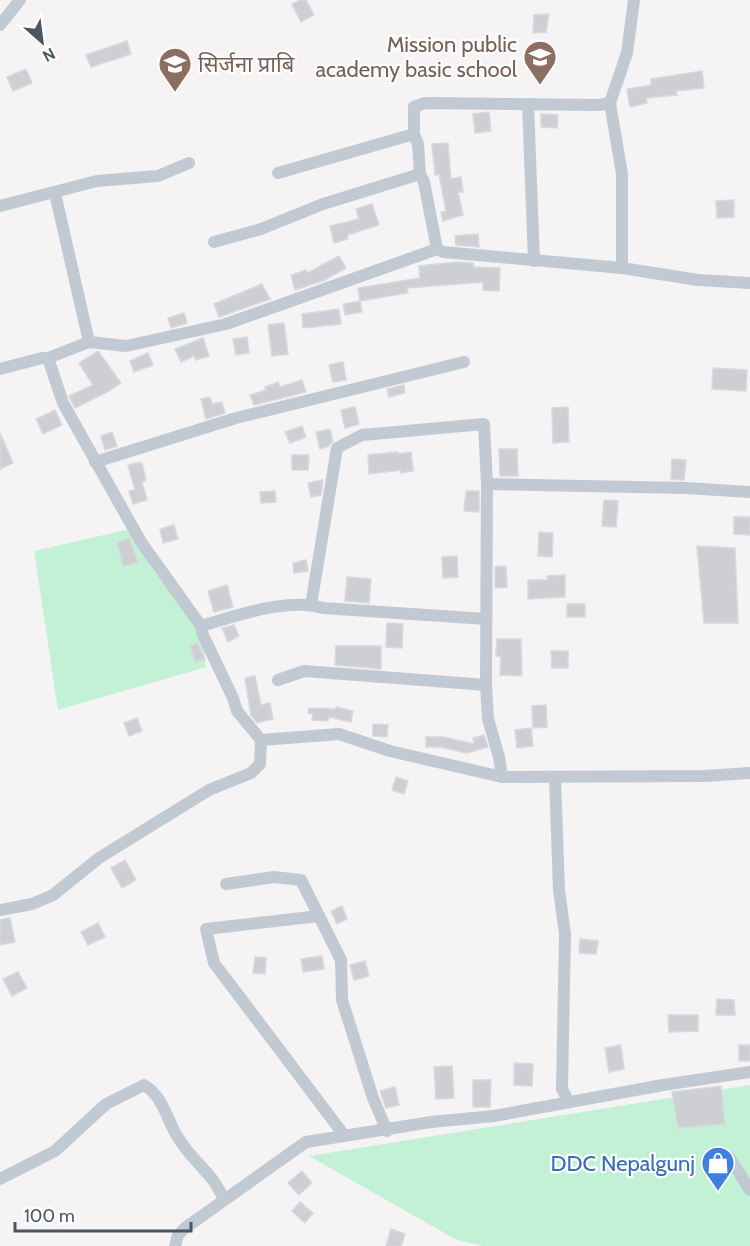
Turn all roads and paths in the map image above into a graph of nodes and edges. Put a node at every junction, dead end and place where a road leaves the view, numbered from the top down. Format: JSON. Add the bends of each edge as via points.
{"nodes":[{"id":1,"x":21,"y":0,"type":"edge"},
{"id":2,"x":634,"y":0,"type":"edge"},
{"id":3,"x":0,"y":25,"type":"edge"},
{"id":4,"x":610,"y":103,"type":"junction"},
{"id":5,"x":528,"y":104,"type":"junction"},
{"id":6,"x":414,"y":134,"type":"junction"},
{"id":7,"x":189,"y":164,"type":"dead end"},
{"id":8,"x":278,"y":173,"type":"dead end"},
{"id":9,"x":420,"y":174,"type":"junction"},
{"id":10,"x":55,"y":193,"type":"junction"},
{"id":11,"x":0,"y":206,"type":"edge"},
{"id":12,"x":214,"y":242,"type":"dead end"},
{"id":13,"x":437,"y":249,"type":"junction"},
{"id":14,"x":534,"y":261,"type":"junction"},
{"id":15,"x":622,"y":268,"type":"junction"},
{"id":16,"x":750,"y":283,"type":"edge"},
{"id":17,"x":89,"y":342,"type":"junction"},
{"id":18,"x":48,"y":358,"type":"junction"},
{"id":19,"x":464,"y":362,"type":"dead end"},
{"id":20,"x":1,"y":365,"type":"edge"},
{"id":21,"x":95,"y":462,"type":"junction"},
{"id":22,"x":488,"y":484,"type":"junction"},
{"id":23,"x":750,"y":492,"type":"edge"},
{"id":24,"x":311,"y":605,"type":"junction"},
{"id":25,"x":486,"y":619,"type":"junction"},
{"id":26,"x":201,"y":626,"type":"junction"},
{"id":27,"x":278,"y":680,"type":"dead end"},
{"id":28,"x":486,"y":685,"type":"junction"},
{"id":29,"x":261,"y":740,"type":"junction"},
{"id":30,"x":750,"y":773,"type":"edge"},
{"id":31,"x":502,"y":777,"type":"junction"},
{"id":32,"x":555,"y":778,"type":"junction"},
{"id":33,"x":226,"y":884,"type":"dead end"},
{"id":34,"x":0,"y":910,"type":"edge"},
{"id":35,"x":319,"y":916,"type":"junction"},
{"id":36,"x":750,"y":1072,"type":"edge"},
{"id":37,"x":569,"y":1102,"type":"junction"},
{"id":38,"x":387,"y":1131,"type":"junction"},
{"id":39,"x":344,"y":1136,"type":"junction"},
{"id":40,"x":729,"y":1157,"type":"dead end"},
{"id":41,"x":0,"y":1179,"type":"edge"},
{"id":42,"x":750,"y":1190,"type":"edge"},
{"id":43,"x":224,"y":1199,"type":"junction"},
{"id":44,"x":175,"y":1246,"type":"edge"}],
"edges":[{"from":1,"to":3,"type":"street"},
{"from":2,"to":4,"type":"street","via":[[627,53]]},
{"from":4,"to":5,"type":"street"},
{"from":4,"to":15,"type":"street","via":[[622,174]]},
{"from":5,"to":6,"type":"street","via":[[425,103],[414,107]]},
{"from":5,"to":14,"type":"street"},
{"from":6,"to":8,"type":"street"},
{"from":6,"to":9,"type":"street"},
{"from":7,"to":10,"type":"street","via":[[158,176],[97,182]]},
{"from":9,"to":12,"type":"street"},
{"from":9,"to":13,"type":"street"},
{"from":10,"to":11,"type":"street"},
{"from":10,"to":17,"type":"street"},
{"from":13,"to":14,"type":"street"},
{"from":13,"to":17,"type":"street","via":[[226,324],[126,346]]},
{"from":14,"to":15,"type":"street"},
{"from":15,"to":16,"type":"street","via":[[698,280]]},
{"from":17,"to":18,"type":"street"},
{"from":18,"to":20,"type":"street"},
{"from":18,"to":21,"type":"street","via":[[63,403]]},
{"from":19,"to":21,"type":"street","via":[[236,418]]},
{"from":21,"to":26,"type":"street","via":[[141,542]]},
{"from":22,"to":23,"type":"street"},
{"from":22,"to":24,"type":"street","via":[[484,424],[362,435],[337,448]]},
{"from":22,"to":25,"type":"street"},
{"from":24,"to":25,"type":"street"},
{"from":24,"to":26,"type":"street","via":[[258,609]]},
{"from":25,"to":28,"type":"street"},
{"from":26,"to":29,"type":"street","via":[[237,711]]},
{"from":27,"to":28,"type":"street","via":[[304,671]]},
{"from":28,"to":31,"type":"street"},
{"from":29,"to":31,"type":"street","via":[[339,734],[390,751]]},
{"from":29,"to":34,"type":"street","via":[[260,764],[251,773],[209,790],[99,858],[53,895]]},
{"from":30,"to":32,"type":"street"},
{"from":31,"to":32,"type":"street"},
{"from":32,"to":37,"type":"street","via":[[559,890],[565,934],[562,1089]]},
{"from":33,"to":35,"type":"street","via":[[274,877],[301,880]]},
{"from":35,"to":38,"type":"street","via":[[341,960],[342,1000],[372,1098]]},
{"from":35,"to":39,"type":"street","via":[[206,929],[214,963]]},
{"from":36,"to":37,"type":"street"},
{"from":37,"to":38,"type":"street"},
{"from":38,"to":39,"type":"street"},
{"from":39,"to":43,"type":"street","via":[[306,1142]]},
{"from":40,"to":42,"type":"street"},
{"from":41,"to":43,"type":"street","via":[[55,1151],[106,1104],[144,1085],[155,1091],[177,1137],[213,1179]]},
{"from":43,"to":44,"type":"street","via":[[185,1227]]}]}
